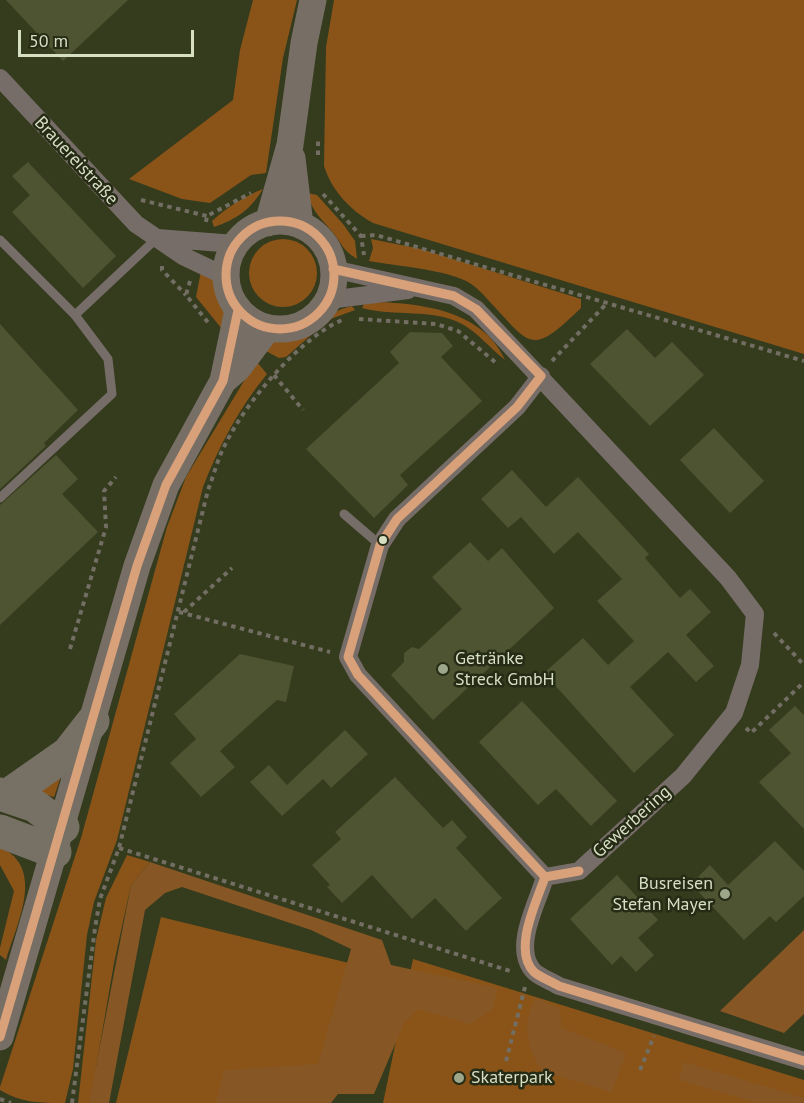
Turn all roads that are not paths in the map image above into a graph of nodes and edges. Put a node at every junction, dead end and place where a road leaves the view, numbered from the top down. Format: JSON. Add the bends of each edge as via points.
{"nodes":[{"id":1,"x":313,"y":0,"type":"edge"},
{"id":2,"x":0,"y":78,"type":"edge"},
{"id":3,"x":290,"y":145,"type":"junction"},
{"id":4,"x":268,"y":222,"type":"junction"},
{"id":5,"x":300,"y":225,"type":"junction"},
{"id":6,"x":157,"y":238,"type":"junction"},
{"id":7,"x":0,"y":240,"type":"edge"},
{"id":8,"x":235,"y":244,"type":"junction"},
{"id":9,"x":333,"y":269,"type":"junction"},
{"id":10,"x":225,"y":276,"type":"junction"},
{"id":11,"x":418,"y":288,"type":"junction"},
{"id":12,"x":328,"y":300,"type":"junction"},
{"id":13,"x":238,"y":310,"type":"junction"},
{"id":14,"x":75,"y":315,"type":"junction"},
{"id":15,"x":268,"y":328,"type":"junction"},
{"id":16,"x":541,"y":376,"type":"junction"},
{"id":17,"x":223,"y":381,"type":"junction"},
{"id":18,"x":0,"y":498,"type":"edge"},
{"id":19,"x":344,"y":514,"type":"dead end"},
{"id":20,"x":380,"y":545,"type":"junction"},
{"id":21,"x":93,"y":721,"type":"junction"},
{"id":22,"x":4,"y":795,"type":"edge"},
{"id":23,"x":0,"y":831,"type":"edge"},
{"id":24,"x":59,"y":840,"type":"junction"},
{"id":25,"x":545,"y":877,"type":"junction"},
{"id":26,"x":0,"y":1037,"type":"edge"},
{"id":27,"x":804,"y":1061,"type":"edge"}],
"edges":[{"from":1,"to":3,"type":"street"},
{"from":2,"to":6,"type":"street","name":"Brauereistraße","via":[[111,199]]},
{"from":3,"to":4,"type":"street"},
{"from":3,"to":5,"type":"street"},
{"from":4,"to":5,"type":"street"},
{"from":4,"to":8,"type":"street"},
{"from":5,"to":9,"type":"street","via":[[323,242]]},
{"from":6,"to":8,"type":"street"},
{"from":6,"to":10,"type":"street","name":"Brauereistraße","via":[[183,256]]},
{"from":6,"to":14,"type":"lane"},
{"from":7,"to":14,"type":"lane"},
{"from":8,"to":10,"type":"street"},
{"from":9,"to":11,"type":"street"},
{"from":9,"to":12,"type":"street"},
{"from":10,"to":13,"type":"street","via":[[229,295]]},
{"from":11,"to":12,"type":"street"},
{"from":11,"to":16,"type":"street","via":[[454,296],[476,309]]},
{"from":12,"to":15,"type":"street","via":[[318,314],[303,324],[286,329]]},
{"from":13,"to":15,"type":"street","via":[[256,325]]},
{"from":13,"to":17,"type":"street"},
{"from":14,"to":18,"type":"lane","via":[[108,359],[112,394]]},
{"from":15,"to":17,"type":"street","via":[[238,368]]},
{"from":16,"to":20,"type":"street","via":[[517,406],[397,519]]},
{"from":16,"to":25,"type":"street","name":"Gewerbering","via":[[728,578],[755,614],[750,665],[734,713],[683,776],[579,871]]},
{"from":17,"to":21,"type":"street","via":[[166,485],[137,566]]},
{"from":19,"to":20,"type":"lane"},
{"from":20,"to":25,"type":"street","via":[[348,657],[358,675]]},
{"from":21,"to":22,"type":"highway","via":[[68,753],[44,773]]},
{"from":21,"to":24,"type":"street"},
{"from":22,"to":24,"type":"highway","via":[[35,806]]},
{"from":23,"to":24,"type":"highway"},
{"from":24,"to":26,"type":"street"},
{"from":25,"to":27,"type":"street","via":[[526,940],[530,973],[559,986]]}]}
